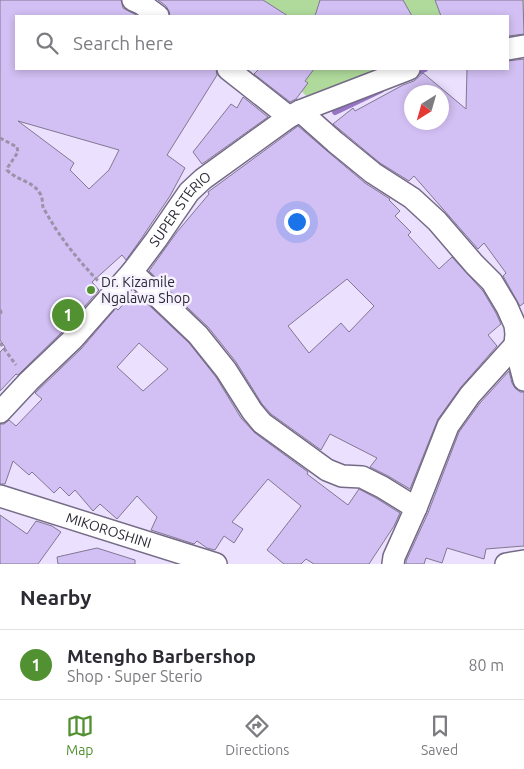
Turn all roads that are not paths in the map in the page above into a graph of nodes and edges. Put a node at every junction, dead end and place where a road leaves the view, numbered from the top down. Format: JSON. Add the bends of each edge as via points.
{"nodes":[{"id":1,"x":133,"y":0,"type":"edge"},
{"id":2,"x":157,"y":15,"type":"edge"},
{"id":3,"x":524,"y":46,"type":"edge"},
{"id":4,"x":509,"y":49,"type":"edge"},
{"id":5,"x":229,"y":70,"type":"edge"},
{"id":6,"x":406,"y":70,"type":"edge"},
{"id":7,"x":294,"y":114,"type":"junction"},
{"id":8,"x":132,"y":272,"type":"junction"},
{"id":9,"x":520,"y":343,"type":"edge"},
{"id":10,"x":524,"y":380,"type":"edge"},
{"id":11,"x":0,"y":412,"type":"edge"},
{"id":12,"x":0,"y":496,"type":"edge"},
{"id":13,"x":416,"y":508,"type":"junction"},
{"id":14,"x":524,"y":561,"type":"edge"},
{"id":15,"x":216,"y":564,"type":"edge"},
{"id":16,"x":393,"y":564,"type":"edge"},
{"id":17,"x":506,"y":564,"type":"edge"}],
"edges":[{"from":1,"to":2,"type":"street"},
{"from":3,"to":4,"type":"street"},
{"from":5,"to":7,"type":"street"},
{"from":6,"to":7,"type":"street","name":"SUPER STERIO"},
{"from":7,"to":8,"type":"street","name":"SUPER STERIO","via":[[189,192]]},
{"from":7,"to":9,"type":"street","via":[[412,198],[438,221],[492,282],[507,307]]},
{"from":8,"to":11,"type":"street","name":"SUPER STERIO","via":[[72,340]]},
{"from":8,"to":13,"type":"street","via":[[198,335],[262,423],[327,470],[342,476],[362,478]]},
{"from":9,"to":10,"type":"street"},
{"from":9,"to":13,"type":"street","via":[[470,395],[448,426]]},
{"from":12,"to":15,"type":"street","name":"MIKOROSHINI"},
{"from":13,"to":16,"type":"street"},
{"from":14,"to":17,"type":"street"}]}
